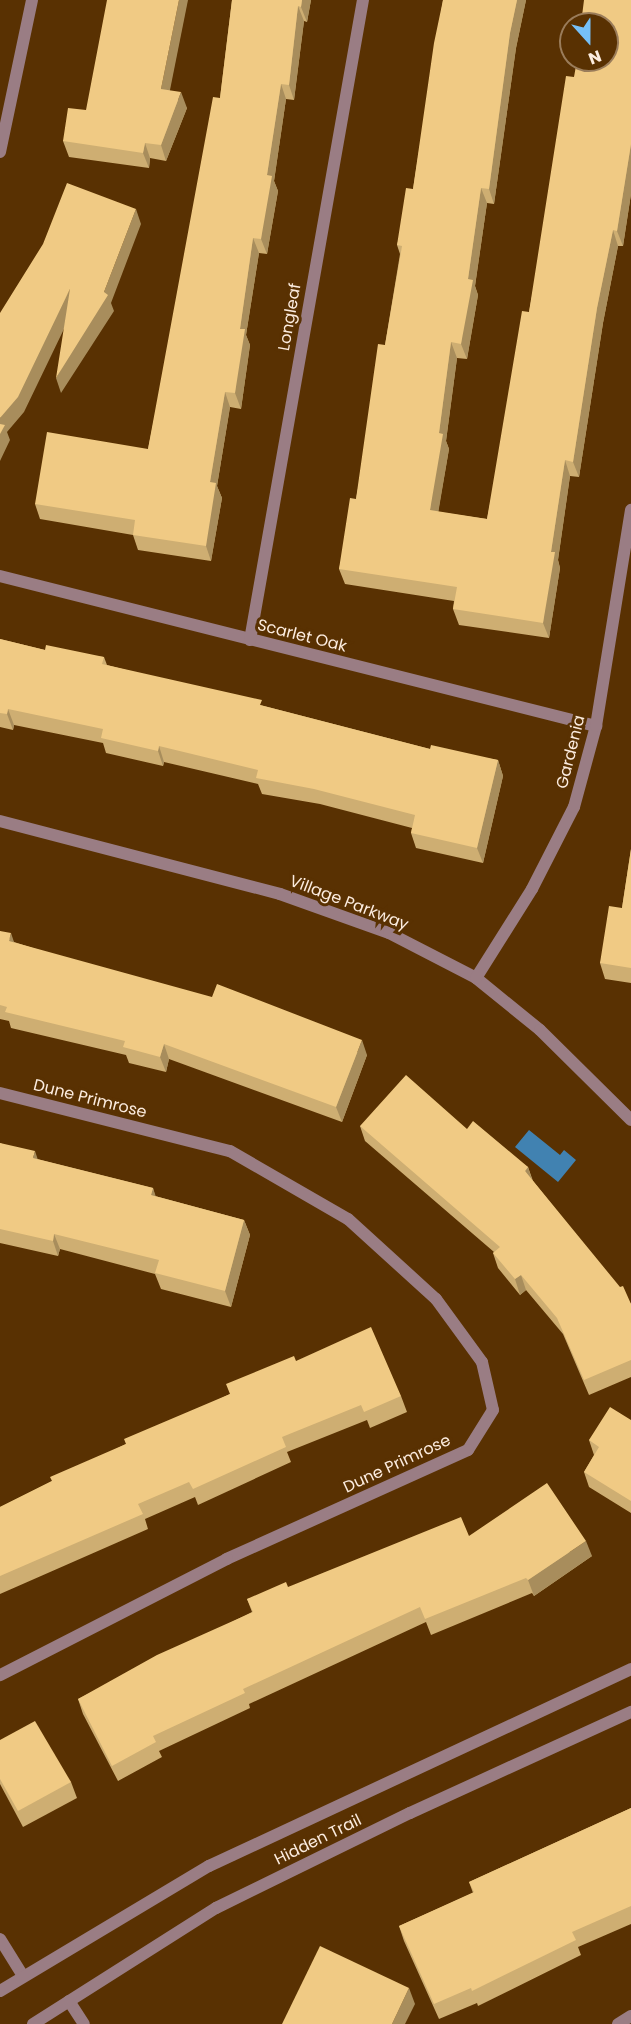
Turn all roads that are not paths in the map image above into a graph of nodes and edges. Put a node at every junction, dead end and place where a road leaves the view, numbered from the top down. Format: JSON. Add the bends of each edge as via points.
{"nodes":[{"id":1,"x":32,"y":0,"type":"edge"},
{"id":2,"x":363,"y":0,"type":"edge"},
{"id":3,"x":0,"y":152,"type":"edge"},
{"id":4,"x":631,"y":510,"type":"edge"},
{"id":5,"x":0,"y":576,"type":"edge"},
{"id":6,"x":250,"y":640,"type":"junction"},
{"id":7,"x":596,"y":726,"type":"junction"},
{"id":8,"x":0,"y":821,"type":"edge"},
{"id":9,"x":476,"y":978,"type":"junction"},
{"id":10,"x":0,"y":1093,"type":"edge"},
{"id":11,"x":631,"y":1120,"type":"edge"},
{"id":12,"x":631,"y":1669,"type":"edge"},
{"id":13,"x":0,"y":1675,"type":"edge"},
{"id":14,"x":631,"y":1712,"type":"edge"},
{"id":15,"x":0,"y":1939,"type":"edge"},
{"id":16,"x":23,"y":1976,"type":"junction"},
{"id":17,"x":0,"y":1991,"type":"edge"},
{"id":18,"x":69,"y":2001,"type":"junction"},
{"id":19,"x":631,"y":2016,"type":"edge"},
{"id":20,"x":33,"y":2024,"type":"edge"},
{"id":21,"x":84,"y":2024,"type":"edge"},
{"id":22,"x":618,"y":2024,"type":"edge"}],
"edges":[{"from":1,"to":3,"type":"street"},
{"from":2,"to":6,"type":"street","name":"Longleaf"},
{"from":4,"to":7,"type":"street","name":"Gardenia"},
{"from":5,"to":6,"type":"street","name":"Scarlet Oak"},
{"from":6,"to":7,"type":"street","name":"Scarlet Oak"},
{"from":7,"to":9,"type":"street","name":"Gardenia","via":[[574,807],[532,889]]},
{"from":8,"to":9,"type":"street","name":"Village Parkway","via":[[280,894],[389,933]]},
{"from":9,"to":11,"type":"street","name":"Village Parkway","via":[[540,1030]]},
{"from":10,"to":13,"type":"street","name":"Dune Primrose","via":[[230,1151],[348,1219],[436,1299],[482,1362],[493,1410],[468,1450],[227,1559]]},
{"from":12,"to":16,"type":"street","via":[[209,1866]]},
{"from":14,"to":18,"type":"street","name":"Hidden Trail","via":[[410,1813],[216,1908]]},
{"from":15,"to":16,"type":"street"},
{"from":16,"to":17,"type":"street"},
{"from":18,"to":20,"type":"street","name":"Hidden Trail"},
{"from":18,"to":21,"type":"street"},
{"from":19,"to":22,"type":"street"}]}
